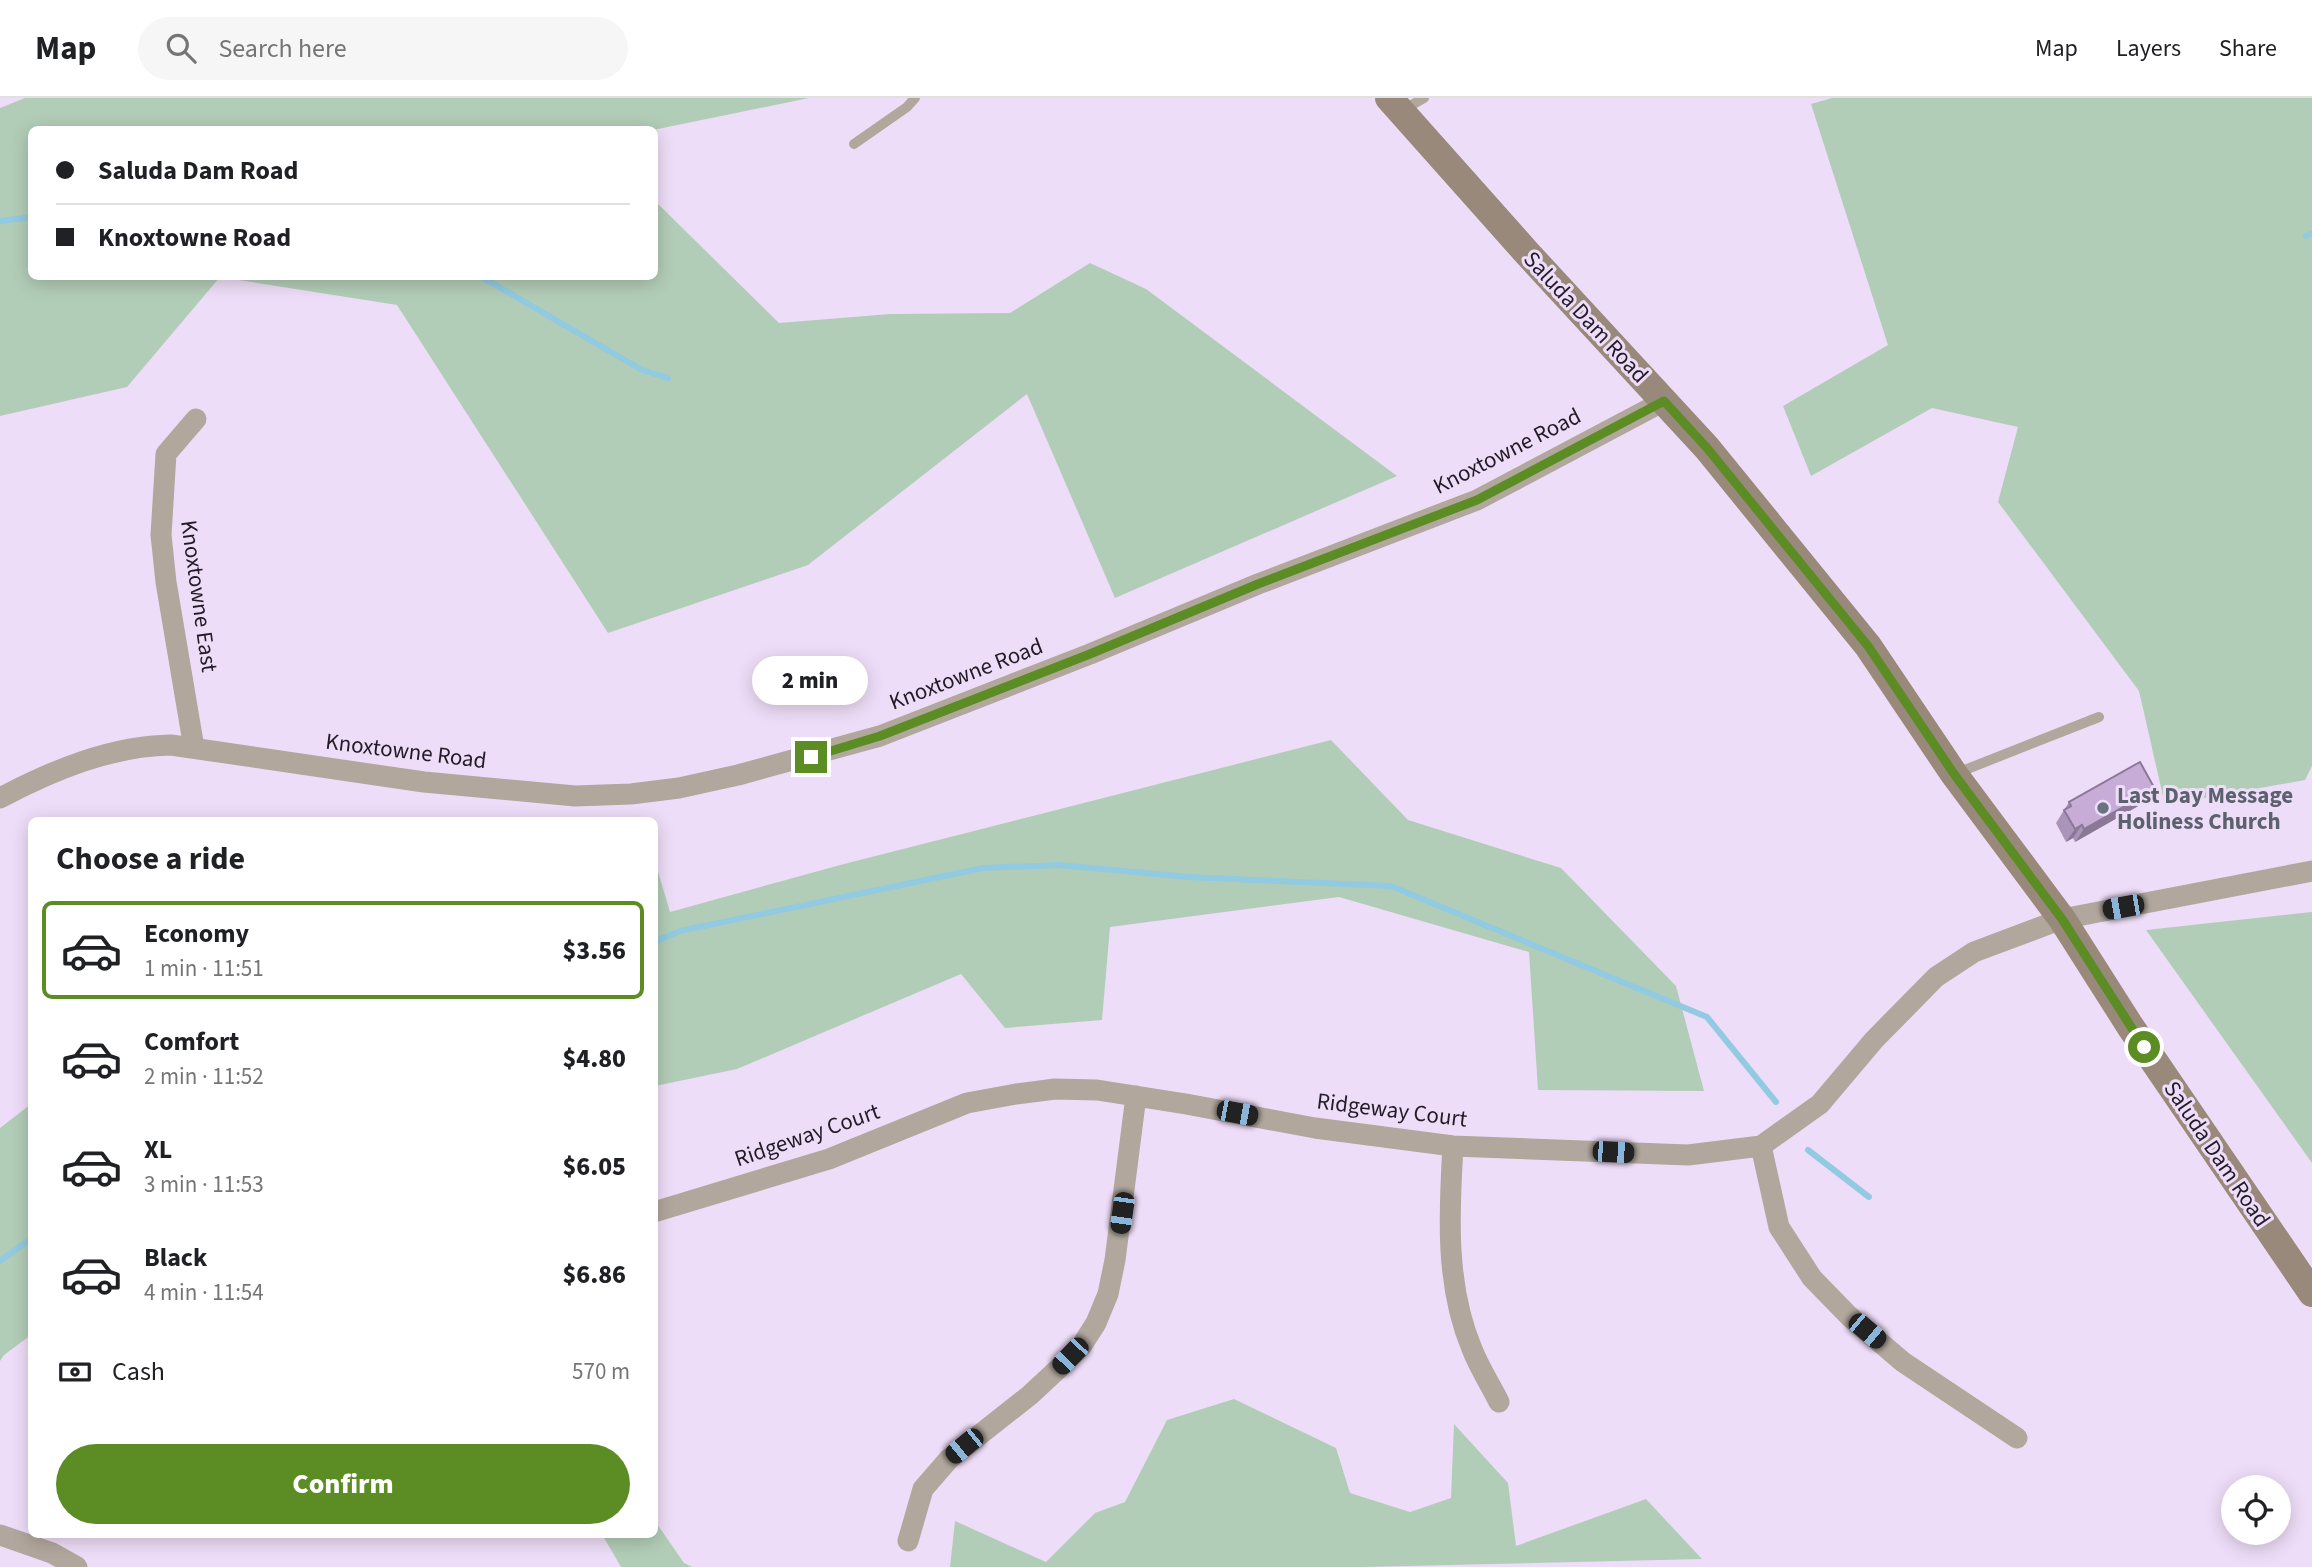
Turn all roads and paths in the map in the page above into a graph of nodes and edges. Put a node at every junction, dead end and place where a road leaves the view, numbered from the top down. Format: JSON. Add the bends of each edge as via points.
{"nodes":[{"id":1,"x":915,"y":98,"type":"edge"},
{"id":2,"x":1405,"y":102,"type":"edge"},
{"id":3,"x":854,"y":144,"type":"dead end"},
{"id":4,"x":1664,"y":401,"type":"junction"},
{"id":5,"x":196,"y":419,"type":"dead end"},
{"id":6,"x":2099,"y":718,"type":"dead end"},
{"id":7,"x":194,"y":748,"type":"junction"},
{"id":8,"x":1954,"y":774,"type":"junction"},
{"id":9,"x":0,"y":798,"type":"edge"},
{"id":10,"x":2312,"y":871,"type":"edge"},
{"id":11,"x":2062,"y":919,"type":"junction"},
{"id":12,"x":1136,"y":1096,"type":"junction"},
{"id":13,"x":1453,"y":1146,"type":"junction"},
{"id":14,"x":1760,"y":1146,"type":"junction"},
{"id":15,"x":658,"y":1211,"type":"edge"},
{"id":16,"x":2312,"y":1293,"type":"edge"},
{"id":17,"x":1499,"y":1402,"type":"dead end"},
{"id":18,"x":2017,"y":1438,"type":"dead end"},
{"id":19,"x":0,"y":1535,"type":"edge"},
{"id":20,"x":908,"y":1541,"type":"dead end"},
{"id":21,"x":53,"y":1551,"type":"edge"},
{"id":22,"x":77,"y":1567,"type":"edge"}],
"edges":[{"from":1,"to":3,"type":"lane"},
{"from":2,"to":4,"type":"street","name":"Saluda Dam Road","via":[[1527,253]]},
{"from":4,"to":7,"type":"street","name":"Knoxtowne Road","via":[[1477,500],[880,736],[738,775],[631,794],[575,796],[424,782]]},
{"from":4,"to":8,"type":"street","name":"Saluda Dam Road","via":[[1868,646]]},
{"from":5,"to":7,"type":"street","name":"Knoxtowne East","via":[[166,454],[161,535]]},
{"from":6,"to":8,"type":"lane"},
{"from":7,"to":9,"type":"street","name":"Knoxtowne Road","via":[[171,745],[118,751],[79,762]]},
{"from":8,"to":11,"type":"street","name":"Saluda Dam Road"},
{"from":10,"to":11,"type":"street","name":"Ridgeway Court"},
{"from":11,"to":14,"type":"street","name":"Ridgeway Court","via":[[1974,953],[1936,977],[1820,1104]]},
{"from":11,"to":16,"type":"street","name":"Saluda Dam Road"},
{"from":12,"to":13,"type":"street","name":"Ridgeway Court","via":[[1315,1128]]},
{"from":12,"to":15,"type":"street","name":"Ridgeway Court","via":[[1055,1089],[967,1103],[829,1159]]},
{"from":12,"to":20,"type":"street","via":[[1115,1260],[1096,1323],[1059,1368],[949,1459],[923,1489]]},
{"from":13,"to":14,"type":"street","name":"Ridgeway Court","via":[[1689,1156]]},
{"from":13,"to":17,"type":"street","via":[[1451,1263],[1458,1307],[1472,1349]]},
{"from":14,"to":18,"type":"street","via":[[1779,1227],[1812,1278],[1903,1362]]},
{"from":19,"to":21,"type":"street"},
{"from":21,"to":22,"type":"street"}]}
